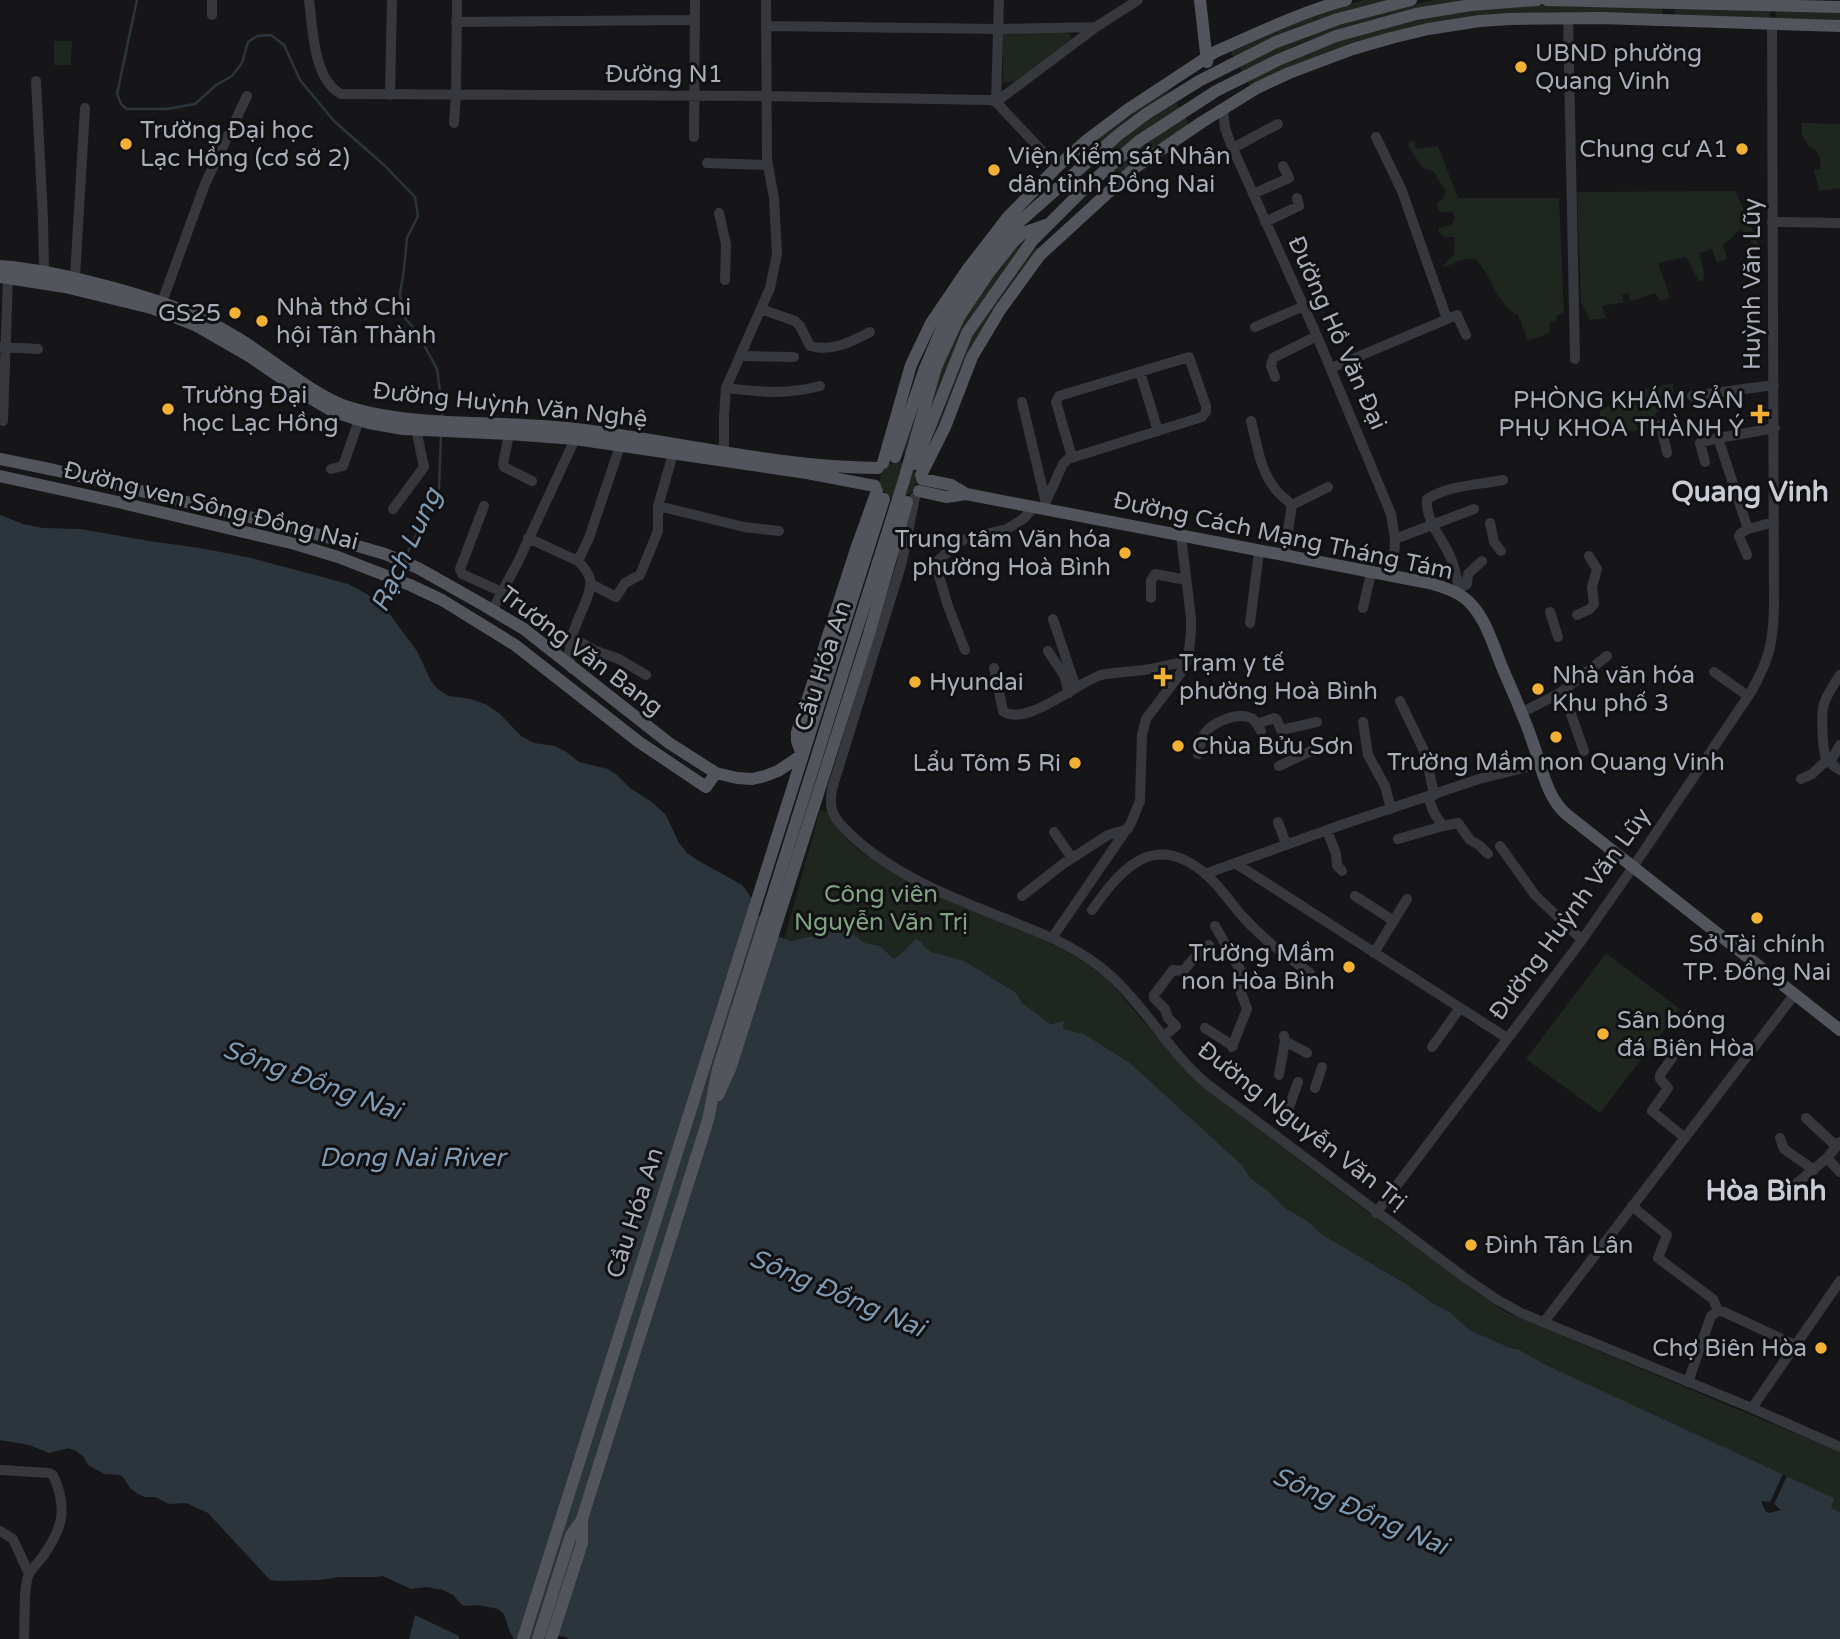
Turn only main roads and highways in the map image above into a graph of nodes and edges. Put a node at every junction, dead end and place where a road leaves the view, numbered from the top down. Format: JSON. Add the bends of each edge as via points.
{"nodes":[{"id":1,"x":1200,"y":0,"type":"edge"},
{"id":2,"x":1346,"y":0,"type":"edge"},
{"id":3,"x":1411,"y":0,"type":"edge"},
{"id":4,"x":1537,"y":0,"type":"edge"},
{"id":5,"x":1546,"y":0,"type":"edge"},
{"id":6,"x":1669,"y":3,"type":"junction"},
{"id":7,"x":1773,"y":6,"type":"junction"},
{"id":8,"x":1840,"y":7,"type":"edge"},
{"id":9,"x":1668,"y":20,"type":"junction"},
{"id":10,"x":1772,"y":25,"type":"junction"},
{"id":11,"x":1840,"y":26,"type":"edge"},
{"id":12,"x":1206,"y":58,"type":"junction"},
{"id":13,"x":1210,"y":75,"type":"junction"},
{"id":14,"x":1216,"y":91,"type":"junction"},
{"id":15,"x":1223,"y":110,"type":"junction"},
{"id":16,"x":1057,"y":167,"type":"junction"},
{"id":17,"x":1071,"y":176,"type":"junction"},
{"id":18,"x":1086,"y":187,"type":"junction"},
{"id":19,"x":1101,"y":198,"type":"junction"},
{"id":20,"x":1049,"y":224,"type":"junction"},
{"id":21,"x":1016,"y":229,"type":"junction"},
{"id":22,"x":0,"y":266,"type":"edge"},
{"id":23,"x":4,"y":278,"type":"edge"},
{"id":24,"x":200,"y":322,"type":"junction"},
{"id":25,"x":441,"y":426,"type":"junction"},
{"id":26,"x":0,"y":459,"type":"edge"},
{"id":27,"x":885,"y":462,"type":"junction"},
{"id":28,"x":0,"y":476,"type":"edge"},
{"id":29,"x":916,"y":485,"type":"junction"},
{"id":30,"x":879,"y":492,"type":"junction"},
{"id":31,"x":863,"y":567,"type":"junction"},
{"id":32,"x":418,"y":568,"type":"joint"},
{"id":33,"x":886,"y":573,"type":"junction"},
{"id":34,"x":801,"y":758,"type":"junction"},
{"id":35,"x":716,"y":774,"type":"junction"},
{"id":36,"x":1840,"y":1030,"type":"edge"},
{"id":37,"x":708,"y":1119,"type":"junction"},
{"id":38,"x":582,"y":1520,"type":"junction"},
{"id":39,"x":523,"y":1639,"type":"edge"},
{"id":40,"x":538,"y":1639,"type":"edge"},
{"id":41,"x":551,"y":1639,"type":"edge"}],
"edges":[{"from":1,"to":12,"type":"main road"},
{"from":2,"to":12,"type":"main road"},
{"from":3,"to":13,"type":"main road","via":[[1338,19],[1276,42]]},
{"from":4,"to":14,"type":"main road","via":[[1471,5],[1363,27],[1308,46]]},
{"from":5,"to":6,"type":"main road"},
{"from":6,"to":7,"type":"main road"},
{"from":6,"to":9,"type":"main road"},
{"from":7,"to":8,"type":"main road"},
{"from":7,"to":10,"type":"main road"},
{"from":9,"to":10,"type":"main road"},
{"from":9,"to":15,"type":"main road","via":[[1568,17],[1479,21],[1428,29],[1353,49],[1289,73]]},
{"from":10,"to":11,"type":"main road"},
{"from":12,"to":13,"type":"main road"},
{"from":12,"to":16,"type":"main road","via":[[1127,110]]},
{"from":13,"to":14,"type":"main road"},
{"from":13,"to":17,"type":"main road","via":[[1146,114]]},
{"from":14,"to":15,"type":"main road"},
{"from":14,"to":18,"type":"main road","via":[[1139,141]]},
{"from":15,"to":19,"type":"main road","via":[[1136,167]]},
{"from":16,"to":17,"type":"main road"},
{"from":16,"to":21,"type":"main road"},
{"from":17,"to":21,"type":"main road"},
{"from":18,"to":19,"type":"main road"},
{"from":18,"to":20,"type":"main road"},
{"from":19,"to":29,"type":"main road","via":[[1040,255],[1000,310],[972,357]]},
{"from":20,"to":21,"type":"main road"},
{"from":20,"to":29,"type":"main road","via":[[967,333]]},
{"from":21,"to":27,"type":"main road","via":[[967,270],[931,323],[911,365]]},
{"from":21,"to":37,"type":"main road","name":"Cầu Hóa An","via":[[966,306],[936,367],[718,1069]]},
{"from":22,"to":24,"type":"main road","name":"Đường Huỳnh Văn Nghệ","via":[[75,277],[162,302]]},
{"from":23,"to":24,"type":"main road","name":"Đường Huỳnh Văn Nghệ","via":[[65,287]]},
{"from":24,"to":25,"type":"main road","name":"Đường Huỳnh Văn Nghệ","via":[[237,337],[346,407]]},
{"from":24,"to":25,"type":"main road","name":"Đường Huỳnh Văn Nghệ","via":[[334,412],[403,429]]},
{"from":25,"to":27,"type":"main road","name":"Đường Huỳnh Văn Nghệ","via":[[584,430],[808,464]]},
{"from":25,"to":30,"type":"main road","name":"Đường Huỳnh Văn Nghệ","via":[[575,439],[801,472]]},
{"from":26,"to":32,"type":"main road","name":"Đường ven Sông Đồng Nai","via":[[339,540]]},
{"from":27,"to":29,"type":"main road","via":[[902,457]]},
{"from":27,"to":30,"type":"main road","via":[[875,477]]},
{"from":28,"to":35,"type":"main road","name":"Đường ven Sông Đồng Nai","via":[[295,544],[382,573],[442,600],[514,645],[639,742],[706,787]]},
{"from":29,"to":30,"type":"main road","via":[[896,503]]},
{"from":29,"to":33,"type":"main road","name":"Cầu Hóa An","via":[[900,546]]},
{"from":29,"to":36,"type":"main road","name":"Đường Cách Mạng Tháng Tám","via":[[946,497],[966,494],[1041,506],[1460,592],[1481,618],[1550,793],[1562,811]]},
{"from":30,"to":31,"type":"main road","name":"Cầu Hóa An"},
{"from":30,"to":34,"type":"main road","via":[[797,732]]},
{"from":31,"to":33,"type":"main road"},
{"from":31,"to":34,"type":"main road","name":"Cầu Hóa An"},
{"from":32,"to":35,"type":"main road","name":"Trương Văn Bang","via":[[527,631]]},
{"from":33,"to":37,"type":"main road","name":"Cầu Hóa An","via":[[730,1069]]},
{"from":34,"to":35,"type":"main road","via":[[765,776]]},
{"from":34,"to":39,"type":"main road","name":"Cầu Hóa An"},
{"from":37,"to":38,"type":"main road","name":"Cầu Hóa An"},
{"from":38,"to":40,"type":"main road","name":"Cầu Hóa An","via":[[571,1535]]},
{"from":38,"to":41,"type":"main road","name":"Cầu Hóa An","via":[[582,1543]]}]}
